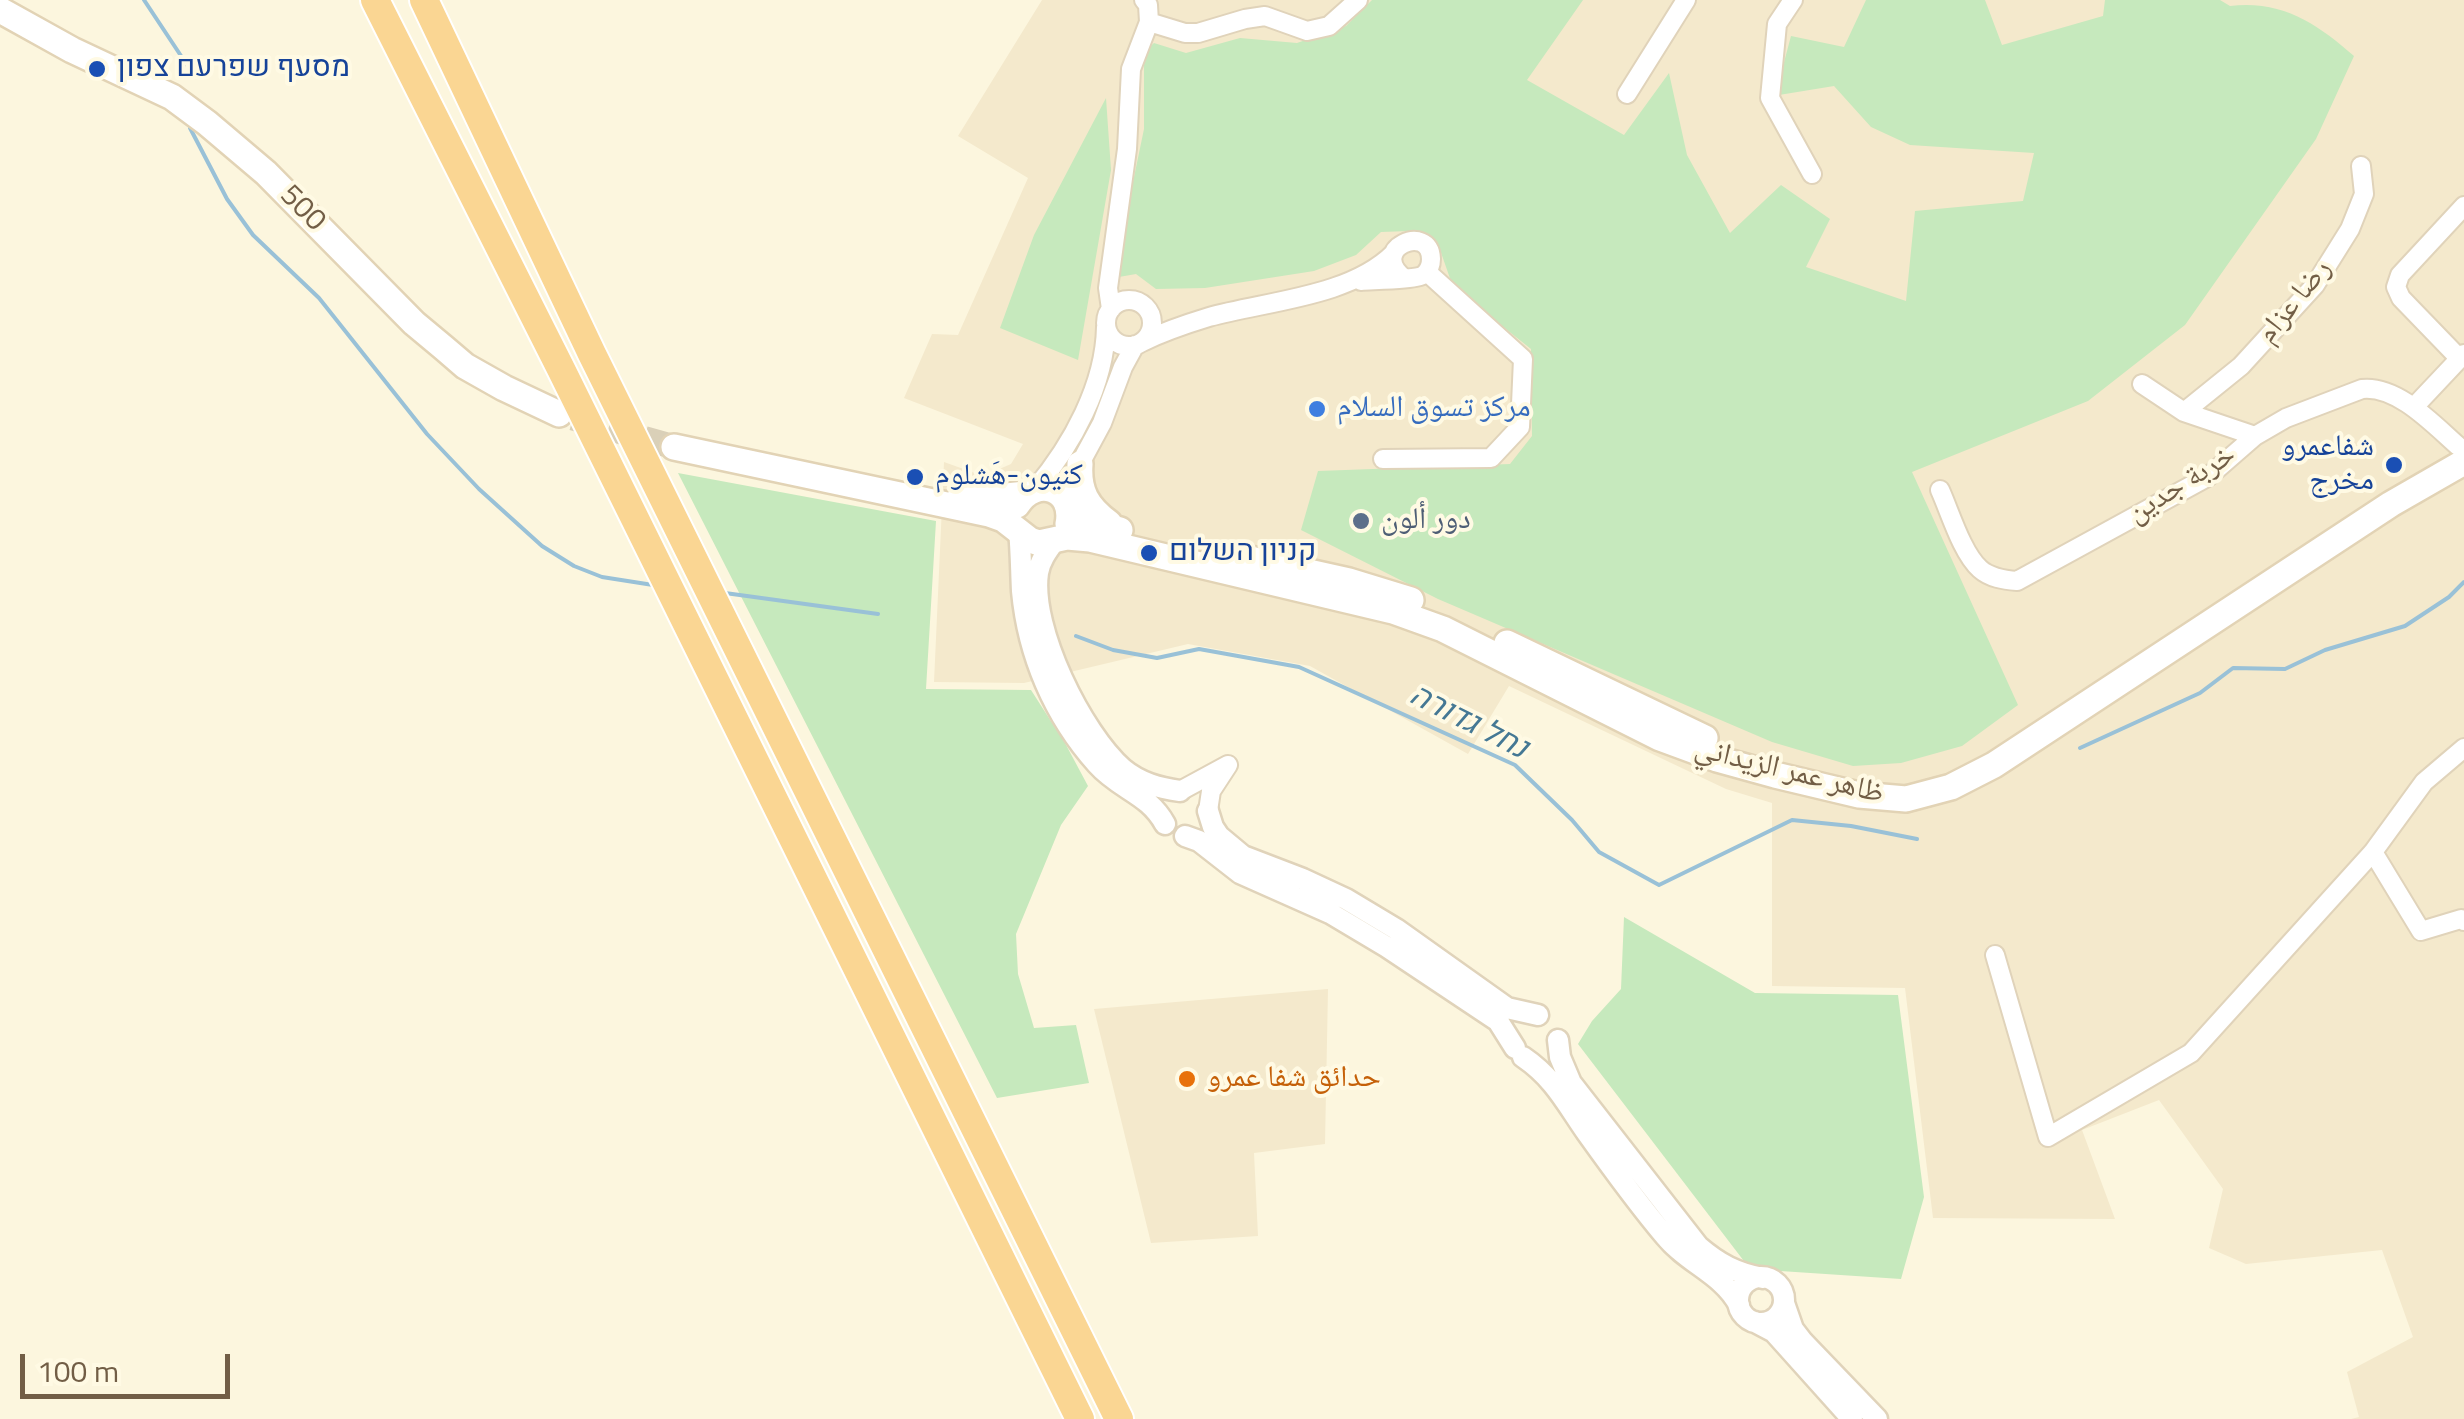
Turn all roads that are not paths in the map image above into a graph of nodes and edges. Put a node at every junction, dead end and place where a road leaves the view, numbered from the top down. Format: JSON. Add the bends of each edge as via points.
{"nodes":[{"id":1,"x":10,"y":0,"type":"edge"},
{"id":2,"x":375,"y":0,"type":"edge"},
{"id":3,"x":424,"y":0,"type":"edge"},
{"id":4,"x":1144,"y":0,"type":"edge"},
{"id":5,"x":1358,"y":0,"type":"edge"},
{"id":6,"x":1686,"y":0,"type":"edge"},
{"id":7,"x":1793,"y":0,"type":"edge"},
{"id":8,"x":0,"y":10,"type":"edge"},
{"id":9,"x":1149,"y":22,"type":"junction"},
{"id":10,"x":29,"y":25,"type":"junction"},
{"id":11,"x":1627,"y":94,"type":"dead end"},
{"id":12,"x":2361,"y":166,"type":"dead end"},
{"id":13,"x":1812,"y":174,"type":"dead end"},
{"id":14,"x":2464,"y":206,"type":"edge"},
{"id":15,"x":1394,"y":253,"type":"junction"},
{"id":16,"x":1427,"y":272,"type":"junction"},
{"id":17,"x":1404,"y":278,"type":"junction"},
{"id":18,"x":1347,"y":282,"type":"junction"},
{"id":19,"x":1149,"y":312,"type":"junction"},
{"id":20,"x":1109,"y":318,"type":"junction"},
{"id":21,"x":1206,"y":318,"type":"junction"},
{"id":22,"x":1138,"y":343,"type":"junction"},
{"id":23,"x":2462,"y":356,"type":"edge"},
{"id":24,"x":2142,"y":384,"type":"dead end"},
{"id":25,"x":2414,"y":407,"type":"junction"},
{"id":26,"x":2184,"y":412,"type":"junction"},
{"id":27,"x":558,"y":414,"type":"tunnel mouth"},
{"id":28,"x":2255,"y":436,"type":"junction"},
{"id":29,"x":674,"y":446,"type":"tunnel mouth"},
{"id":30,"x":2462,"y":450,"type":"edge"},
{"id":31,"x":1383,"y":459,"type":"dead end"},
{"id":32,"x":1080,"y":464,"type":"junction"},
{"id":33,"x":778,"y":469,"type":"junction"},
{"id":34,"x":1940,"y":490,"type":"dead end"},
{"id":35,"x":1030,"y":492,"type":"junction"},
{"id":36,"x":1068,"y":505,"type":"junction"},
{"id":37,"x":1118,"y":529,"type":"junction"},
{"id":38,"x":1018,"y":530,"type":"junction"},
{"id":39,"x":1056,"y":540,"type":"junction"},
{"id":40,"x":2464,"y":748,"type":"edge"},
{"id":41,"x":1180,"y":791,"type":"junction"},
{"id":42,"x":1208,"y":810,"type":"junction"},
{"id":43,"x":1165,"y":824,"type":"junction"},
{"id":44,"x":1185,"y":836,"type":"junction"},
{"id":45,"x":2373,"y":852,"type":"junction"},
{"id":46,"x":2464,"y":922,"type":"edge"},
{"id":47,"x":1995,"y":955,"type":"dead end"},
{"id":48,"x":1538,"y":1014,"type":"junction"},
{"id":49,"x":1558,"y":1040,"type":"junction"},
{"id":50,"x":1519,"y":1052,"type":"junction"},
{"id":51,"x":1764,"y":1278,"type":"junction"},
{"id":52,"x":1738,"y":1304,"type":"junction"},
{"id":53,"x":1784,"y":1304,"type":"junction"},
{"id":54,"x":1755,"y":1322,"type":"junction"},
{"id":55,"x":1080,"y":1419,"type":"edge"},
{"id":56,"x":1119,"y":1419,"type":"edge"},
{"id":57,"x":1852,"y":1419,"type":"edge"},
{"id":58,"x":1877,"y":1419,"type":"edge"}],
"edges":[{"from":1,"to":10,"type":"main road","name":"500"},
{"from":2,"to":55,"type":"highway"},
{"from":3,"to":56,"type":"highway","via":[[600,371]]},
{"from":4,"to":9,"type":"street"},
{"from":5,"to":9,"type":"street","via":[[1329,26],[1307,31],[1265,16],[1198,33]]},
{"from":6,"to":11,"type":"street"},
{"from":7,"to":13,"type":"street","via":[[1777,24],[1770,98]]},
{"from":8,"to":10,"type":"main road","name":"500"},
{"from":9,"to":20,"type":"street","via":[[1131,69]]},
{"from":10,"to":27,"type":"main road","name":"500","via":[[172,98],[207,123],[266,173],[414,324],[454,357]]},
{"from":12,"to":26,"type":"street","name":"رضا عزام","via":[[2364,194],[2315,285],[2241,366]]},
{"from":14,"to":23,"type":"street","via":[[2396,287]]},
{"from":15,"to":16,"type":"street","via":[[1403,242],[1422,243],[1430,253]]},
{"from":15,"to":17,"type":"street","via":[[1393,264]]},
{"from":15,"to":18,"type":"street"},
{"from":16,"to":17,"type":"street"},
{"from":16,"to":31,"type":"street","via":[[1524,360],[1520,427],[1490,458]]},
{"from":17,"to":18,"type":"street"},
{"from":18,"to":21,"type":"street"},
{"from":19,"to":20,"type":"street","via":[[1124,300]]},
{"from":19,"to":21,"type":"street"},
{"from":19,"to":22,"type":"street","via":[[1152,326]]},
{"from":20,"to":22,"type":"street","via":[[1108,333],[1117,342]]},
{"from":20,"to":35,"type":"street","via":[[1088,403],[1059,458]]},
{"from":21,"to":22,"type":"street"},
{"from":22,"to":32,"type":"street"},
{"from":23,"to":25,"type":"street"},
{"from":24,"to":26,"type":"street"},
{"from":25,"to":28,"type":"street","name":"خربة جدين","via":[[2362,389]]},
{"from":25,"to":30,"type":"street","name":"خربة جدين"},
{"from":26,"to":28,"type":"street"},
{"from":28,"to":34,"type":"street","name":"خربة جدين","via":[[2209,476],[2017,581],[1978,568]]},
{"from":29,"to":33,"type":"main road"},
{"from":30,"to":37,"type":"main road","name":"ظاهر عمر الزيداني","via":[[2384,490],[2004,740],[1936,774],[1892,782],[1705,738],[1412,600]]},
{"from":30,"to":39,"type":"main road","name":"ظاهر عمر الزيداني","via":[[2391,504],[1994,765],[1951,787],[1906,798],[1859,795],[1717,759],[1631,724],[1443,629],[1393,612],[1090,538]]},
{"from":32,"to":36,"type":"street"},
{"from":32,"to":37,"type":"main road","via":[[1086,502]]},
{"from":33,"to":35,"type":"main road","via":[[987,498]]},
{"from":33,"to":38,"type":"main road","via":[[989,514]]},
{"from":35,"to":36,"type":"main road","via":[[1054,490]]},
{"from":35,"to":38,"type":"main road","via":[[1016,505]]},
{"from":36,"to":37,"type":"main road","name":"ظاهر عمر الزيداني","via":[[1089,521]]},
{"from":36,"to":39,"type":"main road","via":[[1068,526]]},
{"from":38,"to":39,"type":"main road","via":[[1038,543]]},
{"from":38,"to":43,"type":"street","via":[[1026,617],[1045,684],[1088,755],[1151,804]]},
{"from":39,"to":41,"type":"street","via":[[1038,579],[1061,678],[1122,768],[1153,786]]},
{"from":40,"to":45,"type":"street","via":[[2424,782]]},
{"from":41,"to":42,"type":"street","via":[[1201,797]]},
{"from":41,"to":42,"type":"street","via":[[1228,765]]},
{"from":41,"to":43,"type":"street","via":[[1164,805]]},
{"from":42,"to":44,"type":"street","via":[[1204,828]]},
{"from":42,"to":48,"type":"street","via":[[1219,836],[1243,856],[1346,899],[1507,1008]]},
{"from":43,"to":44,"type":"street"},
{"from":44,"to":50,"type":"street","via":[[1240,873],[1388,946],[1498,1021]]},
{"from":45,"to":46,"type":"street","via":[[2421,930]]},
{"from":45,"to":47,"type":"street","via":[[2191,1053],[2048,1137]]},
{"from":48,"to":49,"type":"street","via":[[1556,1027]]},
{"from":48,"to":50,"type":"street","via":[[1517,1023],[1512,1035]]},
{"from":49,"to":50,"type":"street","via":[[1541,1060]]},
{"from":49,"to":51,"type":"street","via":[[1571,1083],[1698,1246],[1734,1271]]},
{"from":50,"to":52,"type":"street","via":[[1551,1080],[1669,1241],[1723,1283]]},
{"from":51,"to":52,"type":"street","via":[[1743,1286]]},
{"from":51,"to":53,"type":"street","via":[[1782,1290]]},
{"from":52,"to":54,"type":"street"},
{"from":53,"to":54,"type":"street","via":[[1774,1320]]},
{"from":53,"to":58,"type":"street","via":[[1803,1342]]},
{"from":54,"to":57,"type":"street","via":[[1774,1332]]}]}
